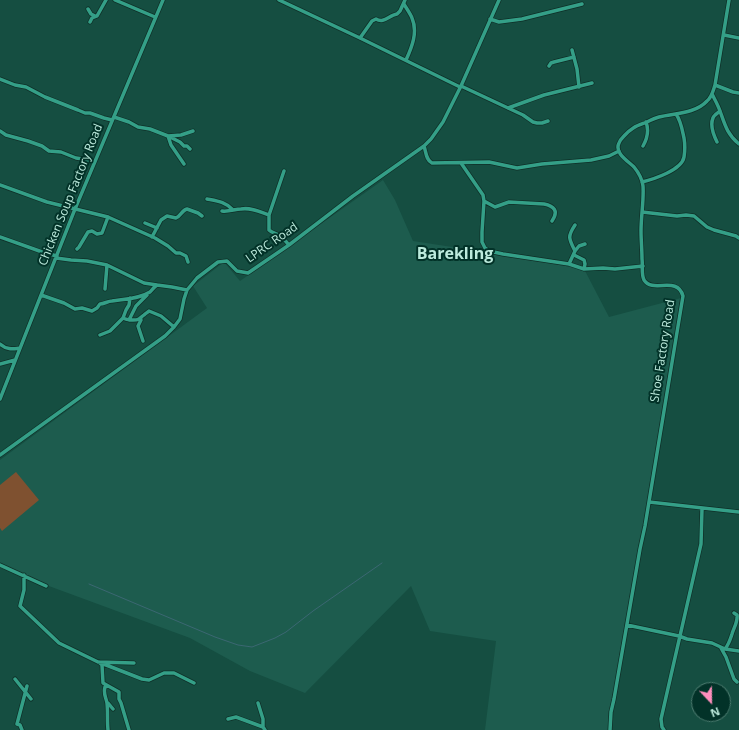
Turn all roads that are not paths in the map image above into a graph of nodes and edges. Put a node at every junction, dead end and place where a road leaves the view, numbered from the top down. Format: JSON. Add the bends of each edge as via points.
{"nodes":[{"id":1,"x":106,"y":0,"type":"edge"},
{"id":2,"x":115,"y":0,"type":"edge"},
{"id":3,"x":163,"y":0,"type":"edge"},
{"id":4,"x":280,"y":0,"type":"edge"},
{"id":5,"x":499,"y":0,"type":"edge"},
{"id":6,"x":729,"y":0,"type":"edge"},
{"id":7,"x":404,"y":2,"type":"edge"},
{"id":8,"x":582,"y":4,"type":"dead end"},
{"id":9,"x":88,"y":9,"type":"dead end"},
{"id":10,"x":95,"y":16,"type":"junction"},
{"id":11,"x":155,"y":17,"type":"junction"},
{"id":12,"x":490,"y":19,"type":"junction"},
{"id":13,"x":90,"y":22,"type":"dead end"},
{"id":14,"x":724,"y":36,"type":"junction"},
{"id":15,"x":360,"y":38,"type":"junction"},
{"id":16,"x":739,"y":38,"type":"edge"},
{"id":17,"x":572,"y":50,"type":"dead end"},
{"id":18,"x":574,"y":57,"type":"junction"},
{"id":19,"x":406,"y":60,"type":"junction"},
{"id":20,"x":549,"y":66,"type":"dead end"},
{"id":21,"x":0,"y":79,"type":"edge"},
{"id":22,"x":592,"y":83,"type":"dead end"},
{"id":23,"x":715,"y":85,"type":"junction"},
{"id":24,"x":461,"y":86,"type":"junction"},
{"id":25,"x":579,"y":87,"type":"junction"},
{"id":26,"x":739,"y":93,"type":"edge"},
{"id":27,"x":712,"y":94,"type":"junction"},
{"id":28,"x":508,"y":108,"type":"junction"},
{"id":29,"x":720,"y":111,"type":"junction"},
{"id":30,"x":676,"y":114,"type":"junction"},
{"id":31,"x":113,"y":119,"type":"junction"},
{"id":32,"x":548,"y":121,"type":"dead end"},
{"id":33,"x":646,"y":122,"type":"junction"},
{"id":34,"x":0,"y":131,"type":"edge"},
{"id":35,"x":193,"y":131,"type":"dead end"},
{"id":36,"x":168,"y":136,"type":"junction"},
{"id":37,"x":717,"y":142,"type":"dead end"},
{"id":38,"x":739,"y":144,"type":"edge"},
{"id":39,"x":424,"y":146,"type":"junction"},
{"id":40,"x":644,"y":146,"type":"dead end"},
{"id":41,"x":190,"y":149,"type":"dead end"},
{"id":42,"x":619,"y":151,"type":"junction"},
{"id":43,"x":94,"y":163,"type":"junction"},
{"id":44,"x":461,"y":163,"type":"junction"},
{"id":45,"x":184,"y":164,"type":"dead end"},
{"id":46,"x":284,"y":171,"type":"dead end"},
{"id":47,"x":642,"y":182,"type":"junction"},
{"id":48,"x":0,"y":185,"type":"edge"},
{"id":49,"x":207,"y":199,"type":"dead end"},
{"id":50,"x":484,"y":201,"type":"junction"},
{"id":51,"x":75,"y":209,"type":"junction"},
{"id":52,"x":233,"y":210,"type":"junction"},
{"id":53,"x":222,"y":211,"type":"dead end"},
{"id":54,"x":642,"y":212,"type":"junction"},
{"id":55,"x":269,"y":215,"type":"junction"},
{"id":56,"x":202,"y":216,"type":"dead end"},
{"id":57,"x":108,"y":217,"type":"junction"},
{"id":58,"x":552,"y":221,"type":"dead end"},
{"id":59,"x":145,"y":223,"type":"dead end"},
{"id":60,"x":575,"y":225,"type":"dead end"},
{"id":61,"x":157,"y":228,"type":"junction"},
{"id":62,"x":0,"y":237,"type":"edge"},
{"id":63,"x":152,"y":237,"type":"junction"},
{"id":64,"x":739,"y":238,"type":"edge"},
{"id":65,"x":584,"y":244,"type":"dead end"},
{"id":66,"x":289,"y":245,"type":"junction"},
{"id":67,"x":77,"y":249,"type":"dead end"},
{"id":68,"x":574,"y":253,"type":"junction"},
{"id":69,"x":56,"y":257,"type":"junction"},
{"id":70,"x":188,"y":262,"type":"dead end"},
{"id":71,"x":569,"y":264,"type":"junction"},
{"id":72,"x":107,"y":265,"type":"junction"},
{"id":73,"x":643,"y":266,"type":"junction"},
{"id":74,"x":584,"y":269,"type":"junction"},
{"id":75,"x":156,"y":286,"type":"junction"},
{"id":76,"x":105,"y":289,"type":"dead end"},
{"id":77,"x":188,"y":290,"type":"junction"},
{"id":78,"x":41,"y":295,"type":"junction"},
{"id":79,"x":130,"y":298,"type":"junction"},
{"id":80,"x":123,"y":318,"type":"junction"},
{"id":81,"x":140,"y":318,"type":"junction"},
{"id":82,"x":129,"y":320,"type":"junction"},
{"id":83,"x":174,"y":327,"type":"junction"},
{"id":84,"x":100,"y":335,"type":"dead end"},
{"id":85,"x":143,"y":341,"type":"dead end"},
{"id":86,"x":0,"y":344,"type":"edge"},
{"id":87,"x":20,"y":348,"type":"junction"},
{"id":88,"x":15,"y":360,"type":"junction"},
{"id":89,"x":0,"y":364,"type":"edge"},
{"id":90,"x":0,"y":399,"type":"edge"},
{"id":91,"x":0,"y":455,"type":"edge"},
{"id":92,"x":649,"y":502,"type":"junction"},
{"id":93,"x":702,"y":509,"type":"junction"},
{"id":94,"x":739,"y":512,"type":"edge"},
{"id":95,"x":0,"y":565,"type":"edge"},
{"id":96,"x":24,"y":575,"type":"junction"},
{"id":97,"x":46,"y":586,"type":"dead end"},
{"id":98,"x":734,"y":613,"type":"dead end"},
{"id":99,"x":627,"y":625,"type":"junction"},
{"id":100,"x":679,"y":636,"type":"junction"},
{"id":101,"x":721,"y":648,"type":"junction"},
{"id":102,"x":725,"y":649,"type":"junction"},
{"id":103,"x":739,"y":651,"type":"edge"},
{"id":104,"x":98,"y":662,"type":"junction"},
{"id":105,"x":134,"y":663,"type":"dead end"},
{"id":106,"x":16,"y":679,"type":"dead end"},
{"id":107,"x":737,"y":682,"type":"dead end"},
{"id":108,"x":194,"y":683,"type":"dead end"},
{"id":109,"x":27,"y":686,"type":"dead end"},
{"id":110,"x":108,"y":686,"type":"junction"},
{"id":111,"x":26,"y":692,"type":"junction"},
{"id":112,"x":31,"y":699,"type":"dead end"},
{"id":113,"x":107,"y":702,"type":"junction"},
{"id":114,"x":258,"y":703,"type":"dead end"},
{"id":115,"x":113,"y":709,"type":"dead end"},
{"id":116,"x":228,"y":719,"type":"dead end"},
{"id":117,"x":17,"y":724,"type":"junction"},
{"id":118,"x":264,"y":728,"type":"edge"},
{"id":119,"x":16,"y":730,"type":"edge"},
{"id":120,"x":22,"y":730,"type":"edge"},
{"id":121,"x":108,"y":730,"type":"edge"},
{"id":122,"x":129,"y":730,"type":"edge"},
{"id":123,"x":610,"y":730,"type":"edge"},
{"id":124,"x":664,"y":730,"type":"edge"}],
"edges":[{"from":1,"to":10,"type":"street"},
{"from":2,"to":11,"type":"street"},
{"from":3,"to":11,"type":"street","name":"Chicken Soup Factory Road"},
{"from":4,"to":15,"type":"street"},
{"from":5,"to":12,"type":"street","name":"LPRC Road"},
{"from":6,"to":14,"type":"street"},
{"from":7,"to":15,"type":"street","via":[[397,14],[385,20],[372,21]]},
{"from":7,"to":19,"type":"street","via":[[415,30]]},
{"from":8,"to":12,"type":"street","via":[[522,19],[499,22]]},
{"from":9,"to":10,"type":"street","via":[[90,14]]},
{"from":10,"to":13,"type":"street"},
{"from":11,"to":31,"type":"street","name":"Chicken Soup Factory Road"},
{"from":12,"to":24,"type":"street","name":"LPRC Road"},
{"from":14,"to":16,"type":"street"},
{"from":14,"to":23,"type":"street"},
{"from":15,"to":19,"type":"street"},
{"from":17,"to":18,"type":"street"},
{"from":18,"to":20,"type":"street","via":[[551,63]]},
{"from":18,"to":25,"type":"street"},
{"from":19,"to":24,"type":"street"},
{"from":21,"to":31,"type":"street","via":[[26,87],[85,113]]},
{"from":22,"to":25,"type":"street"},
{"from":23,"to":26,"type":"street"},
{"from":23,"to":27,"type":"street"},
{"from":24,"to":28,"type":"street"},
{"from":24,"to":39,"type":"street","name":"LPRC Road","via":[[438,130]]},
{"from":25,"to":28,"type":"street","via":[[544,95]]},
{"from":27,"to":29,"type":"street"},
{"from":27,"to":30,"type":"street","via":[[701,106]]},
{"from":28,"to":32,"type":"street","via":[[523,114],[532,122]]},
{"from":29,"to":37,"type":"street","via":[[712,120]]},
{"from":29,"to":38,"type":"street","via":[[729,134]]},
{"from":30,"to":33,"type":"street"},
{"from":30,"to":47,"type":"street","via":[[682,126],[684,158],[677,167],[660,177]]},
{"from":31,"to":36,"type":"street"},
{"from":31,"to":43,"type":"street","name":"Chicken Soup Factory Road"},
{"from":33,"to":40,"type":"street","via":[[648,130]]},
{"from":33,"to":42,"type":"street","via":[[626,134],[619,142]]},
{"from":34,"to":43,"type":"street","via":[[12,137],[28,140],[49,151],[61,152]]},
{"from":35,"to":36,"type":"street"},
{"from":36,"to":41,"type":"street"},
{"from":36,"to":45,"type":"street","via":[[171,146]]},
{"from":39,"to":44,"type":"street","via":[[430,162]]},
{"from":39,"to":66,"type":"street","name":"LPRC Road"},
{"from":42,"to":44,"type":"street","via":[[591,160],[517,168],[489,162]]},
{"from":42,"to":47,"type":"street","name":"Shoe Factory Road","via":[[640,175]]},
{"from":43,"to":51,"type":"street","name":"Chicken Soup Factory Road"},
{"from":44,"to":50,"type":"street","via":[[483,195]]},
{"from":46,"to":55,"type":"street"},
{"from":47,"to":54,"type":"street","name":"Shoe Factory Road"},
{"from":48,"to":51,"type":"street"},
{"from":49,"to":52,"type":"street","via":[[223,203]]},
{"from":50,"to":58,"type":"street","via":[[495,207],[509,202],[549,205],[555,213]]},
{"from":50,"to":71,"type":"street","via":[[482,242],[489,251]]},
{"from":51,"to":57,"type":"street"},
{"from":51,"to":69,"type":"street","name":"Chicken Soup Factory Road"},
{"from":52,"to":53,"type":"street"},
{"from":52,"to":55,"type":"street","via":[[253,209]]},
{"from":54,"to":64,"type":"street","via":[[694,216],[707,227]]},
{"from":54,"to":73,"type":"street","name":"Shoe Factory Road"},
{"from":55,"to":66,"type":"street","via":[[269,230],[281,236]]},
{"from":56,"to":61,"type":"street","via":[[187,208],[176,218],[165,217]]},
{"from":57,"to":63,"type":"street"},
{"from":57,"to":67,"type":"street","via":[[102,233],[88,232]]},
{"from":59,"to":61,"type":"street"},
{"from":60,"to":68,"type":"street","via":[[569,239]]},
{"from":61,"to":63,"type":"street"},
{"from":62,"to":69,"type":"street"},
{"from":63,"to":70,"type":"street","via":[[176,253],[186,256]]},
{"from":65,"to":68,"type":"street"},
{"from":66,"to":77,"type":"street","name":"LPRC Road","via":[[248,273],[237,271],[227,261],[218,262],[197,278]]},
{"from":68,"to":71,"type":"street"},
{"from":68,"to":74,"type":"street","via":[[584,260]]},
{"from":69,"to":72,"type":"street"},
{"from":69,"to":78,"type":"street","name":"Chicken Soup Factory Road"},
{"from":71,"to":74,"type":"street"},
{"from":72,"to":75,"type":"street"},
{"from":72,"to":76,"type":"street"},
{"from":73,"to":74,"type":"street"},
{"from":73,"to":92,"type":"street","name":"Shoe Factory Road","via":[[643,276],[647,283],[677,287],[683,296]]},
{"from":75,"to":77,"type":"street"},
{"from":75,"to":79,"type":"street","via":[[141,297]]},
{"from":75,"to":82,"type":"street","via":[[136,306]]},
{"from":77,"to":83,"type":"street","name":"LPRC Road","via":[[180,319]]},
{"from":78,"to":79,"type":"street","via":[[75,309],[92,311],[110,300]]},
{"from":78,"to":87,"type":"street","name":"Chicken Soup Factory Road"},
{"from":79,"to":80,"type":"street"},
{"from":80,"to":82,"type":"street"},
{"from":80,"to":84,"type":"street","via":[[110,331]]},
{"from":81,"to":82,"type":"street","via":[[136,321]]},
{"from":81,"to":83,"type":"street","via":[[149,311],[161,316]]},
{"from":81,"to":85,"type":"street","via":[[138,326]]},
{"from":83,"to":91,"type":"street","name":"LPRC Road"},
{"from":86,"to":87,"type":"street","via":[[9,349]]},
{"from":87,"to":88,"type":"street","name":"Chicken Soup Factory Road"},
{"from":88,"to":89,"type":"street"},
{"from":88,"to":90,"type":"street","name":"Chicken Soup Factory Road"},
{"from":92,"to":93,"type":"street"},
{"from":92,"to":99,"type":"street","name":"Shoe Factory Road"},
{"from":93,"to":94,"type":"street"},
{"from":93,"to":100,"type":"street","via":[[701,544]]},
{"from":95,"to":96,"type":"street"},
{"from":96,"to":97,"type":"street"},
{"from":96,"to":104,"type":"street","via":[[20,606],[59,643]]},
{"from":98,"to":102,"type":"street","via":[[738,618],[736,626]]},
{"from":99,"to":100,"type":"street"},
{"from":99,"to":123,"type":"street","name":"Shoe Factory Road"},
{"from":100,"to":101,"type":"street","via":[[712,643]]},
{"from":100,"to":124,"type":"street","via":[[661,719]]},
{"from":101,"to":102,"type":"street"},
{"from":101,"to":107,"type":"street"},
{"from":102,"to":103,"type":"street"},
{"from":104,"to":105,"type":"street"},
{"from":104,"to":108,"type":"street","via":[[142,679],[149,680],[164,673],[174,673]]},
{"from":104,"to":110,"type":"street","via":[[102,665],[103,683]]},
{"from":106,"to":111,"type":"street"},
{"from":109,"to":111,"type":"street"},
{"from":110,"to":113,"type":"street","via":[[104,691]]},
{"from":110,"to":122,"type":"street","via":[[118,692]]},
{"from":111,"to":112,"type":"street"},
{"from":111,"to":117,"type":"street"},
{"from":113,"to":115,"type":"street"},
{"from":113,"to":121,"type":"street"},
{"from":114,"to":118,"type":"street"},
{"from":116,"to":118,"type":"street","via":[[236,717]]},
{"from":117,"to":119,"type":"street"},
{"from":117,"to":120,"type":"street"}]}
